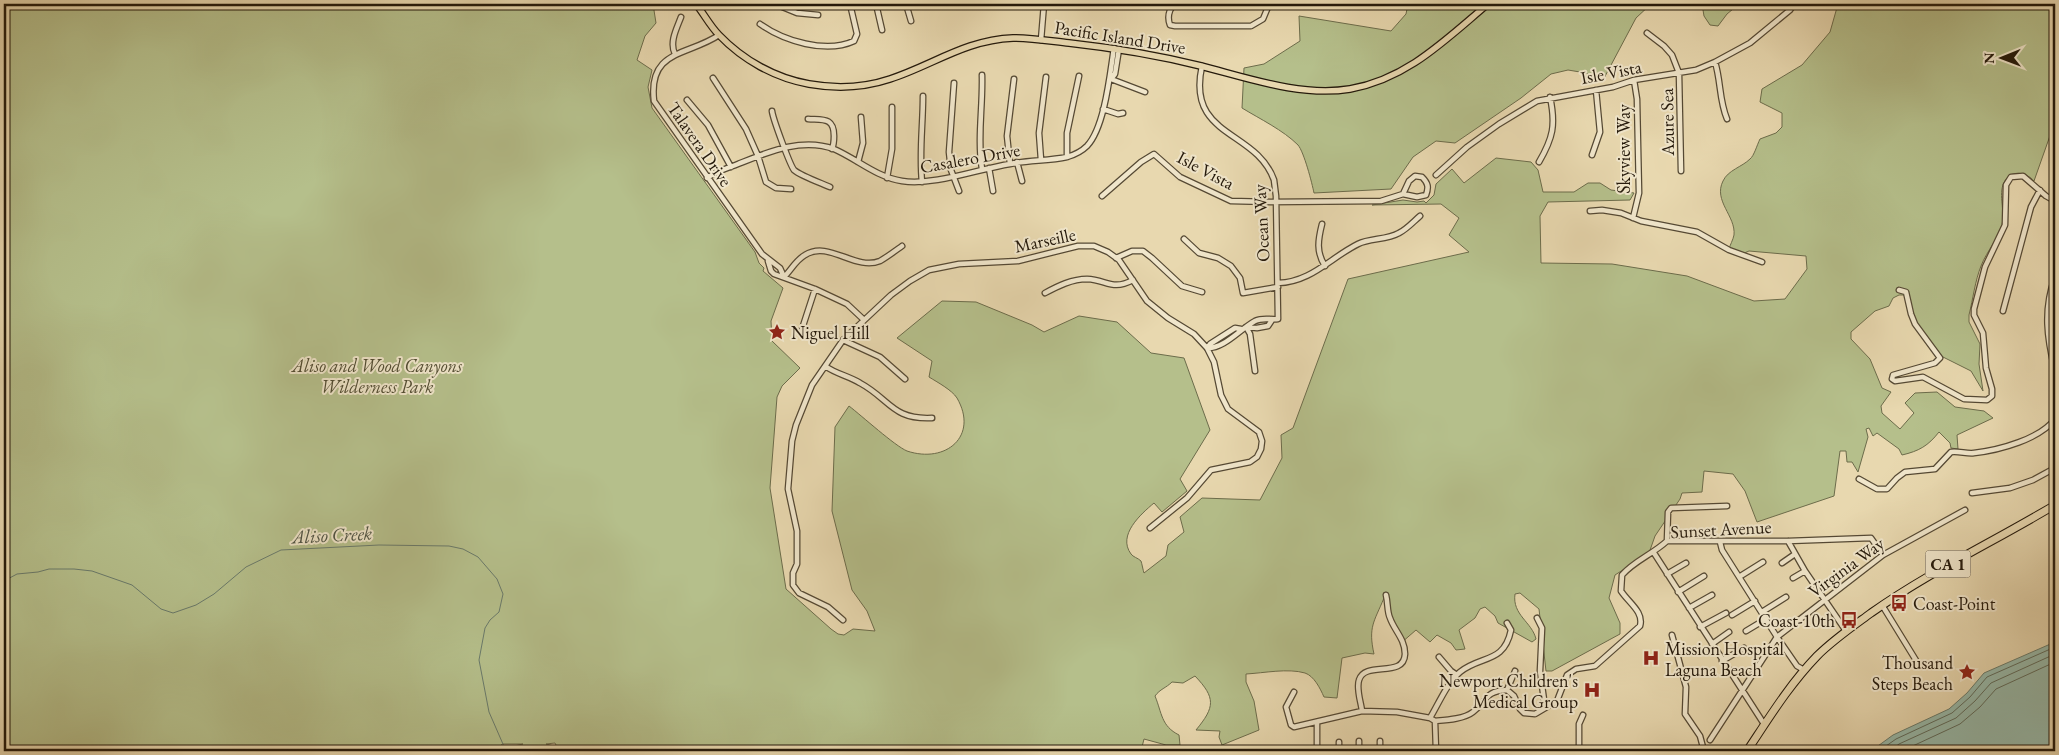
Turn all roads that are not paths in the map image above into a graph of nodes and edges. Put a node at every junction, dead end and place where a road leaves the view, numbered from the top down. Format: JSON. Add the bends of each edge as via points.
{"nodes":[{"id":1,"x":696,"y":4,"type":"edge"},
{"id":2,"x":775,"y":4,"type":"edge"},
{"id":3,"x":850,"y":4,"type":"edge"},
{"id":4,"x":876,"y":4,"type":"edge"},
{"id":5,"x":906,"y":4,"type":"edge"},
{"id":6,"x":1044,"y":4,"type":"edge"},
{"id":7,"x":1070,"y":4,"type":"edge"},
{"id":8,"x":1174,"y":4,"type":"edge"},
{"id":9,"x":1268,"y":4,"type":"edge"},
{"id":10,"x":1488,"y":4,"type":"edge"},
{"id":11,"x":1794,"y":4,"type":"edge"},
{"id":12,"x":782,"y":5,"type":"edge"},
{"id":13,"x":1134,"y":6,"type":"dead end"},
{"id":14,"x":818,"y":15,"type":"dead end"},
{"id":15,"x":681,"y":17,"type":"dead end"},
{"id":16,"x":911,"y":21,"type":"dead end"},
{"id":17,"x":760,"y":24,"type":"dead end"},
{"id":18,"x":882,"y":30,"type":"dead end"},
{"id":19,"x":1647,"y":33,"type":"dead end"},
{"id":20,"x":719,"y":35,"type":"junction"},
{"id":21,"x":1041,"y":40,"type":"junction"},
{"id":22,"x":1117,"y":48,"type":"junction"},
{"id":23,"x":675,"y":54,"type":"junction"},
{"id":24,"x":1715,"y":62,"type":"junction"},
{"id":25,"x":1202,"y":66,"type":"junction"},
{"id":26,"x":1679,"y":73,"type":"junction"},
{"id":27,"x":982,"y":76,"type":"dead end"},
{"id":28,"x":1079,"y":76,"type":"dead end"},
{"id":29,"x":1046,"y":77,"type":"dead end"},
{"id":30,"x":713,"y":78,"type":"dead end"},
{"id":31,"x":1014,"y":79,"type":"dead end"},
{"id":32,"x":1111,"y":79,"type":"junction"},
{"id":33,"x":1634,"y":80,"type":"junction"},
{"id":34,"x":954,"y":83,"type":"dead end"},
{"id":35,"x":1596,"y":90,"type":"junction"},
{"id":36,"x":1145,"y":92,"type":"dead end"},
{"id":37,"x":923,"y":96,"type":"dead end"},
{"id":38,"x":1550,"y":97,"type":"junction"},
{"id":39,"x":687,"y":100,"type":"dead end"},
{"id":40,"x":892,"y":107,"type":"dead end"},
{"id":41,"x":1103,"y":109,"type":"junction"},
{"id":42,"x":772,"y":111,"type":"dead end"},
{"id":43,"x":1123,"y":112,"type":"dead end"},
{"id":44,"x":861,"y":117,"type":"dead end"},
{"id":45,"x":1727,"y":119,"type":"dead end"},
{"id":46,"x":808,"y":120,"type":"dead end"},
{"id":47,"x":785,"y":147,"type":"junction"},
{"id":48,"x":832,"y":149,"type":"junction"},
{"id":49,"x":1592,"y":155,"type":"dead end"},
{"id":50,"x":758,"y":156,"type":"junction"},
{"id":51,"x":1067,"y":157,"type":"junction"},
{"id":52,"x":1041,"y":160,"type":"junction"},
{"id":53,"x":858,"y":162,"type":"junction"},
{"id":54,"x":1018,"y":162,"type":"junction"},
{"id":55,"x":1539,"y":162,"type":"dead end"},
{"id":56,"x":1010,"y":164,"type":"junction"},
{"id":57,"x":731,"y":167,"type":"junction"},
{"id":58,"x":989,"y":168,"type":"junction"},
{"id":59,"x":982,"y":169,"type":"junction"},
{"id":60,"x":1681,"y":171,"type":"dead end"},
{"id":61,"x":954,"y":176,"type":"junction"},
{"id":62,"x":707,"y":178,"type":"junction"},
{"id":63,"x":886,"y":178,"type":"junction"},
{"id":64,"x":1022,"y":181,"type":"dead end"},
{"id":65,"x":1427,"y":181,"type":"junction"},
{"id":66,"x":922,"y":182,"type":"junction"},
{"id":67,"x":830,"y":187,"type":"dead end"},
{"id":68,"x":792,"y":189,"type":"dead end"},
{"id":69,"x":2040,"y":190,"type":"junction"},
{"id":70,"x":959,"y":191,"type":"dead end"},
{"id":71,"x":994,"y":191,"type":"dead end"},
{"id":72,"x":1403,"y":194,"type":"junction"},
{"id":73,"x":1102,"y":196,"type":"dead end"},
{"id":74,"x":2055,"y":201,"type":"edge"},
{"id":75,"x":1276,"y":202,"type":"junction"},
{"id":76,"x":1590,"y":212,"type":"dead end"},
{"id":77,"x":1420,"y":216,"type":"dead end"},
{"id":78,"x":1633,"y":218,"type":"junction"},
{"id":79,"x":1322,"y":224,"type":"dead end"},
{"id":80,"x":1184,"y":239,"type":"dead end"},
{"id":81,"x":902,"y":246,"type":"dead end"},
{"id":82,"x":1116,"y":258,"type":"junction"},
{"id":83,"x":768,"y":261,"type":"junction"},
{"id":84,"x":1762,"y":262,"type":"dead end"},
{"id":85,"x":1324,"y":266,"type":"junction"},
{"id":86,"x":2055,"y":277,"type":"edge"},
{"id":87,"x":784,"y":278,"type":"junction"},
{"id":88,"x":1133,"y":280,"type":"junction"},
{"id":89,"x":1278,"y":285,"type":"junction"},
{"id":90,"x":815,"y":289,"type":"junction"},
{"id":91,"x":1899,"y":290,"type":"dead end"},
{"id":92,"x":1045,"y":292,"type":"dead end"},
{"id":93,"x":1202,"y":292,"type":"dead end"},
{"id":94,"x":2003,"y":311,"type":"dead end"},
{"id":95,"x":864,"y":319,"type":"junction"},
{"id":96,"x":1244,"y":328,"type":"junction"},
{"id":97,"x":801,"y":332,"type":"dead end"},
{"id":98,"x":843,"y":340,"type":"junction"},
{"id":99,"x":1207,"y":348,"type":"junction"},
{"id":100,"x":825,"y":366,"type":"junction"},
{"id":101,"x":1255,"y":371,"type":"dead end"},
{"id":102,"x":2055,"y":371,"type":"edge"},
{"id":103,"x":905,"y":379,"type":"dead end"},
{"id":104,"x":932,"y":418,"type":"dead end"},
{"id":105,"x":2055,"y":419,"type":"edge"},
{"id":106,"x":2055,"y":468,"type":"edge"},
{"id":107,"x":1859,"y":479,"type":"dead end"},
{"id":108,"x":1972,"y":493,"type":"dead end"},
{"id":109,"x":1727,"y":506,"type":"dead end"},
{"id":110,"x":2055,"y":506,"type":"edge"},
{"id":111,"x":1965,"y":510,"type":"dead end"},
{"id":112,"x":1150,"y":528,"type":"dead end"},
{"id":113,"x":1667,"y":541,"type":"junction"},
{"id":114,"x":1788,"y":541,"type":"junction"},
{"id":115,"x":1720,"y":542,"type":"junction"},
{"id":116,"x":1654,"y":553,"type":"junction"},
{"id":117,"x":1795,"y":554,"type":"junction"},
{"id":118,"x":1883,"y":555,"type":"junction"},
{"id":119,"x":1763,"y":562,"type":"dead end"},
{"id":120,"x":1686,"y":563,"type":"dead end"},
{"id":121,"x":1782,"y":564,"type":"dead end"},
{"id":122,"x":1805,"y":571,"type":"junction"},
{"id":123,"x":1667,"y":574,"type":"junction"},
{"id":124,"x":1704,"y":576,"type":"dead end"},
{"id":125,"x":1739,"y":577,"type":"junction"},
{"id":126,"x":1793,"y":578,"type":"dead end"},
{"id":127,"x":1678,"y":592,"type":"junction"},
{"id":128,"x":1386,"y":595,"type":"dead end"},
{"id":129,"x":1712,"y":595,"type":"dead end"},
{"id":130,"x":1786,"y":597,"type":"dead end"},
{"id":131,"x":1824,"y":600,"type":"junction"},
{"id":132,"x":1755,"y":601,"type":"junction"},
{"id":133,"x":1882,"y":605,"type":"junction"},
{"id":134,"x":1689,"y":608,"type":"junction"},
{"id":135,"x":1762,"y":612,"type":"junction"},
{"id":136,"x":1726,"y":613,"type":"dead end"},
{"id":137,"x":1732,"y":615,"type":"dead end"},
{"id":138,"x":1538,"y":618,"type":"dead end"},
{"id":139,"x":1766,"y":619,"type":"junction"},
{"id":140,"x":843,"y":620,"type":"dead end"},
{"id":141,"x":1507,"y":623,"type":"dead end"},
{"id":142,"x":1700,"y":627,"type":"junction"},
{"id":143,"x":1746,"y":631,"type":"dead end"},
{"id":144,"x":1846,"y":631,"type":"junction"},
{"id":145,"x":1729,"y":632,"type":"dead end"},
{"id":146,"x":1672,"y":635,"type":"dead end"},
{"id":147,"x":1777,"y":637,"type":"junction"},
{"id":148,"x":1712,"y":644,"type":"junction"},
{"id":149,"x":1744,"y":648,"type":"dead end"},
{"id":150,"x":1439,"y":657,"type":"dead end"},
{"id":151,"x":1722,"y":660,"type":"junction"},
{"id":152,"x":1917,"y":662,"type":"dead end"},
{"id":153,"x":1804,"y":670,"type":"junction"},
{"id":154,"x":1515,"y":672,"type":"dead end"},
{"id":155,"x":1457,"y":675,"type":"junction"},
{"id":156,"x":1507,"y":690,"type":"junction"},
{"id":157,"x":1741,"y":690,"type":"junction"},
{"id":158,"x":1294,"y":692,"type":"dead end"},
{"id":159,"x":1545,"y":707,"type":"junction"},
{"id":160,"x":1362,"y":711,"type":"junction"},
{"id":161,"x":1583,"y":715,"type":"dead end"},
{"id":162,"x":1430,"y":718,"type":"junction"},
{"id":163,"x":1435,"y":721,"type":"junction"},
{"id":164,"x":1317,"y":722,"type":"junction"},
{"id":165,"x":1764,"y":724,"type":"junction"},
{"id":166,"x":1710,"y":740,"type":"dead end"},
{"id":167,"x":1359,"y":741,"type":"dead end"},
{"id":168,"x":1380,"y":741,"type":"dead end"},
{"id":169,"x":1339,"y":742,"type":"dead end"},
{"id":170,"x":1317,"y":751,"type":"edge"},
{"id":171,"x":1339,"y":751,"type":"edge"},
{"id":172,"x":1359,"y":751,"type":"edge"},
{"id":173,"x":1380,"y":751,"type":"edge"},
{"id":174,"x":1436,"y":751,"type":"edge"},
{"id":175,"x":1579,"y":751,"type":"edge"},
{"id":176,"x":1704,"y":751,"type":"edge"},
{"id":177,"x":1747,"y":751,"type":"edge"}],
"edges":[{"from":1,"to":20,"type":"main road","name":"Pacific Island Drive"},
{"from":2,"to":12,"type":"street"},
{"from":3,"to":17,"type":"street","via":[[857,34],[848,44],[808,44],[778,35]]},
{"from":4,"to":18,"type":"street"},
{"from":5,"to":16,"type":"street"},
{"from":6,"to":21,"type":"street"},
{"from":7,"to":13,"type":"street"},
{"from":8,"to":9,"type":"street","via":[[1168,20],[1175,26],[1251,26],[1263,19]]},
{"from":10,"to":25,"type":"main road","name":"Pacific Island Drive","via":[[1420,61],[1402,72],[1366,85],[1311,90]]},
{"from":11,"to":24,"type":"street","name":"Isle Vista","via":[[1750,43]]},
{"from":12,"to":14,"type":"street","via":[[797,13]]},
{"from":15,"to":23,"type":"street","via":[[672,41]]},
{"from":19,"to":26,"type":"street","via":[[1672,55]]},
{"from":20,"to":21,"type":"main road","name":"Pacific Island Drive","via":[[766,70],[793,80],[837,88],[890,79],[978,43],[1013,38]]},
{"from":20,"to":23,"type":"street","name":"Talavera Drive"},
{"from":21,"to":22,"type":"main road","name":"Pacific Island Drive"},
{"from":22,"to":25,"type":"main road","name":"Pacific Island Drive"},
{"from":22,"to":32,"type":"street","name":"Casalero Drive","via":[[1115,74]]},
{"from":23,"to":62,"type":"street","name":"Talavera Drive","via":[[657,71],[654,101]]},
{"from":24,"to":26,"type":"street","name":"Isle Vista"},
{"from":24,"to":45,"type":"street"},
{"from":25,"to":75,"type":"street","name":"Ocean Way","via":[[1200,95],[1208,116],[1266,163],[1274,180]]},
{"from":26,"to":33,"type":"street","name":"Isle Vista"},
{"from":26,"to":60,"type":"street","name":"Azure Sea"},
{"from":27,"to":59,"type":"street","via":[[979,147]]},
{"from":28,"to":51,"type":"street","via":[[1067,133]]},
{"from":29,"to":52,"type":"street","via":[[1039,133]]},
{"from":30,"to":50,"type":"street","via":[[746,129]]},
{"from":31,"to":56,"type":"street","via":[[1007,136]]},
{"from":32,"to":36,"type":"street"},
{"from":32,"to":41,"type":"street","name":"Casalero Drive"},
{"from":33,"to":35,"type":"street","name":"Isle Vista"},
{"from":33,"to":78,"type":"street","name":"Skyview Way","via":[[1639,193]]},
{"from":34,"to":61,"type":"street","via":[[949,152]]},
{"from":35,"to":38,"type":"street","name":"Isle Vista"},
{"from":35,"to":49,"type":"street","via":[[1600,132]]},
{"from":37,"to":66,"type":"street"},
{"from":38,"to":55,"type":"street","via":[[1554,116],[1550,144]]},
{"from":38,"to":65,"type":"street","name":"Isle Vista","via":[[1537,101],[1499,124]]},
{"from":39,"to":57,"type":"street","via":[[708,125]]},
{"from":40,"to":63,"type":"street","via":[[892,149]]},
{"from":41,"to":43,"type":"street","via":[[1118,114]]},
{"from":41,"to":51,"type":"street","name":"Casalero Drive","via":[[1088,145]]},
{"from":42,"to":47,"type":"street"},
{"from":44,"to":53,"type":"street","via":[[863,143]]},
{"from":46,"to":48,"type":"street","via":[[832,123]]},
{"from":47,"to":48,"type":"street","name":"Casalero Drive","via":[[811,145]]},
{"from":47,"to":50,"type":"street","name":"Casalero Drive"},
{"from":47,"to":67,"type":"street","via":[[795,170]]},
{"from":48,"to":53,"type":"street","name":"Casalero Drive"},
{"from":50,"to":57,"type":"street","name":"Casalero Drive"},
{"from":50,"to":68,"type":"street","via":[[766,182],[776,188]]},
{"from":51,"to":52,"type":"street","name":"Casalero Drive"},
{"from":52,"to":54,"type":"street","name":"Casalero Drive"},
{"from":53,"to":63,"type":"street","name":"Casalero Drive"},
{"from":54,"to":56,"type":"street","name":"Casalero Drive"},
{"from":54,"to":64,"type":"street"},
{"from":56,"to":58,"type":"street","name":"Casalero Drive"},
{"from":57,"to":62,"type":"street","name":"Casalero Drive"},
{"from":58,"to":59,"type":"street","name":"Casalero Drive"},
{"from":58,"to":71,"type":"street"},
{"from":59,"to":61,"type":"street","name":"Casalero Drive"},
{"from":61,"to":66,"type":"street","name":"Casalero Drive"},
{"from":61,"to":70,"type":"street"},
{"from":62,"to":83,"type":"street","name":"Talavera Drive"},
{"from":63,"to":66,"type":"street","name":"Casalero Drive"},
{"from":65,"to":72,"type":"street","name":"Isle Vista","via":[[1415,176]]},
{"from":65,"to":72,"type":"street","name":"Isle Vista","via":[[1426,195]]},
{"from":69,"to":74,"type":"street"},
{"from":69,"to":91,"type":"street","via":[[2023,176],[2008,180],[2005,225],[1985,267],[1975,304],[1974,315],[1983,333],[1986,368],[1992,389],[1990,398],[1979,401],[1964,399],[1923,377],[1892,379],[1895,374],[1935,363],[1940,358],[1915,324],[1906,292]]},
{"from":69,"to":94,"type":"street","via":[[2031,207]]},
{"from":72,"to":75,"type":"street","name":"Isle Vista","via":[[1381,201]]},
{"from":73,"to":75,"type":"street","name":"Isle Vista","via":[[1154,154],[1180,177],[1231,201]]},
{"from":75,"to":89,"type":"street","name":"Ocean Way"},
{"from":76,"to":78,"type":"street","via":[[1602,210]]},
{"from":77,"to":85,"type":"street","via":[[1398,234],[1361,243]]},
{"from":78,"to":84,"type":"street","via":[[1697,232],[1729,250]]},
{"from":79,"to":85,"type":"street","via":[[1318,241],[1319,256]]},
{"from":80,"to":89,"type":"street","via":[[1199,253],[1218,258],[1231,266],[1240,278],[1243,293]]},
{"from":81,"to":87,"type":"street","via":[[879,261],[868,263],[829,252],[811,252],[797,261]]},
{"from":82,"to":88,"type":"street","name":"Marseille"},
{"from":82,"to":93,"type":"street","via":[[1132,251],[1143,252],[1182,286]]},
{"from":82,"to":95,"type":"street","name":"Marseille","via":[[1094,246],[1078,246],[1018,262],[959,264],[929,270],[897,290]]},
{"from":83,"to":87,"type":"street","name":"Talavera Drive","via":[[780,268]]},
{"from":83,"to":87,"type":"street","name":"Talavera Drive","via":[[771,271]]},
{"from":85,"to":89,"type":"street","via":[[1304,279]]},
{"from":86,"to":102,"type":"street","via":[[2047,307],[2046,327]]},
{"from":87,"to":90,"type":"street","name":"Talavera Drive"},
{"from":88,"to":92,"type":"street","via":[[1115,286],[1095,280],[1076,280]]},
{"from":88,"to":99,"type":"street","name":"Marseille","via":[[1147,302],[1194,334]]},
{"from":89,"to":96,"type":"street","name":"Ocean Way","via":[[1275,319],[1268,326]]},
{"from":90,"to":95,"type":"street","name":"Talavera Drive","via":[[847,304]]},
{"from":90,"to":97,"type":"street"},
{"from":95,"to":98,"type":"street","name":"Marseille"},
{"from":96,"to":99,"type":"street","via":[[1212,349]]},
{"from":96,"to":101,"type":"street","via":[[1250,334]]},
{"from":98,"to":100,"type":"street","name":"Marseille"},
{"from":98,"to":103,"type":"street","via":[[880,358]]},
{"from":99,"to":112,"type":"street","via":[[1214,362],[1221,396],[1228,409],[1259,432],[1261,449],[1250,462],[1211,470],[1188,498]]},
{"from":100,"to":104,"type":"street","via":[[870,388],[905,416]]},
{"from":100,"to":140,"type":"street","name":"Marseille","via":[[805,399],[792,441],[788,489],[798,542],[793,585],[799,593],[828,606]]},
{"from":105,"to":107,"type":"street","via":[[2033,438],[1983,452],[1951,452],[1934,469],[1905,472],[1887,489],[1877,489]]},
{"from":106,"to":108,"type":"street","via":[[2010,488]]},
{"from":109,"to":113,"type":"street","via":[[1671,508]]},
{"from":110,"to":133,"type":"highway","number":"CA 1","via":[[1935,571]]},
{"from":111,"to":118,"type":"street","name":"Virginia Way"},
{"from":113,"to":115,"type":"street","name":"Sunset Avenue"},
{"from":113,"to":116,"type":"street","name":"Sunset Avenue"},
{"from":114,"to":115,"type":"street","name":"Sunset Avenue"},
{"from":114,"to":117,"type":"street"},
{"from":114,"to":118,"type":"street","name":"Sunset Avenue","via":[[1871,538]]},
{"from":115,"to":125,"type":"street"},
{"from":116,"to":123,"type":"street"},
{"from":116,"to":159,"type":"street","name":"Sunset Avenue","via":[[1622,575],[1621,591],[1639,612],[1640,626],[1595,666],[1576,669],[1567,675],[1557,701]]},
{"from":117,"to":121,"type":"street"},
{"from":117,"to":122,"type":"street"},
{"from":118,"to":131,"type":"street","name":"Virginia Way"},
{"from":119,"to":125,"type":"street"},
{"from":120,"to":123,"type":"street"},
{"from":122,"to":126,"type":"street"},
{"from":122,"to":131,"type":"street"},
{"from":123,"to":127,"type":"street"},
{"from":124,"to":127,"type":"street"},
{"from":125,"to":132,"type":"street"},
{"from":127,"to":134,"type":"street"},
{"from":128,"to":160,"type":"street","via":[[1390,620],[1399,633],[1405,654],[1396,668],[1363,674],[1358,687]]},
{"from":129,"to":134,"type":"street"},
{"from":130,"to":135,"type":"street"},
{"from":131,"to":144,"type":"street"},
{"from":131,"to":147,"type":"street","name":"Virginia Way"},
{"from":132,"to":135,"type":"street"},
{"from":132,"to":137,"type":"street"},
{"from":133,"to":144,"type":"highway","number":"CA 1"},
{"from":133,"to":152,"type":"street"},
{"from":134,"to":142,"type":"street"},
{"from":135,"to":139,"type":"street"},
{"from":136,"to":142,"type":"street"},
{"from":138,"to":159,"type":"street","via":[[1542,628],[1540,671]]},
{"from":139,"to":143,"type":"street"},
{"from":139,"to":147,"type":"street"},
{"from":141,"to":155,"type":"street","via":[[1511,630],[1501,652]]},
{"from":142,"to":148,"type":"street"},
{"from":144,"to":153,"type":"highway","number":"CA 1"},
{"from":145,"to":148,"type":"street"},
{"from":146,"to":176,"type":"street","via":[[1686,687],[1686,714],[1700,736]]},
{"from":147,"to":153,"type":"street","via":[[1797,666]]},
{"from":147,"to":157,"type":"street","name":"Virginia Way"},
{"from":148,"to":151,"type":"street"},
{"from":149,"to":151,"type":"street"},
{"from":150,"to":155,"type":"street"},
{"from":151,"to":157,"type":"street"},
{"from":153,"to":165,"type":"highway","number":"CA 1"},
{"from":154,"to":156,"type":"street"},
{"from":155,"to":162,"type":"street"},
{"from":156,"to":159,"type":"street","via":[[1524,713],[1535,714]]},
{"from":156,"to":163,"type":"street","via":[[1491,693],[1472,713]]},
{"from":157,"to":165,"type":"street"},
{"from":157,"to":166,"type":"street","name":"Virginia Way"},
{"from":158,"to":164,"type":"street","via":[[1286,707],[1291,726]]},
{"from":160,"to":162,"type":"street"},
{"from":160,"to":164,"type":"street"},
{"from":161,"to":175,"type":"street","via":[[1579,724]]},
{"from":162,"to":163,"type":"street"},
{"from":163,"to":174,"type":"street"},
{"from":164,"to":170,"type":"street"},
{"from":165,"to":177,"type":"highway","number":"CA 1"},
{"from":167,"to":172,"type":"street"},
{"from":168,"to":173,"type":"street"},
{"from":169,"to":171,"type":"street"}]}
